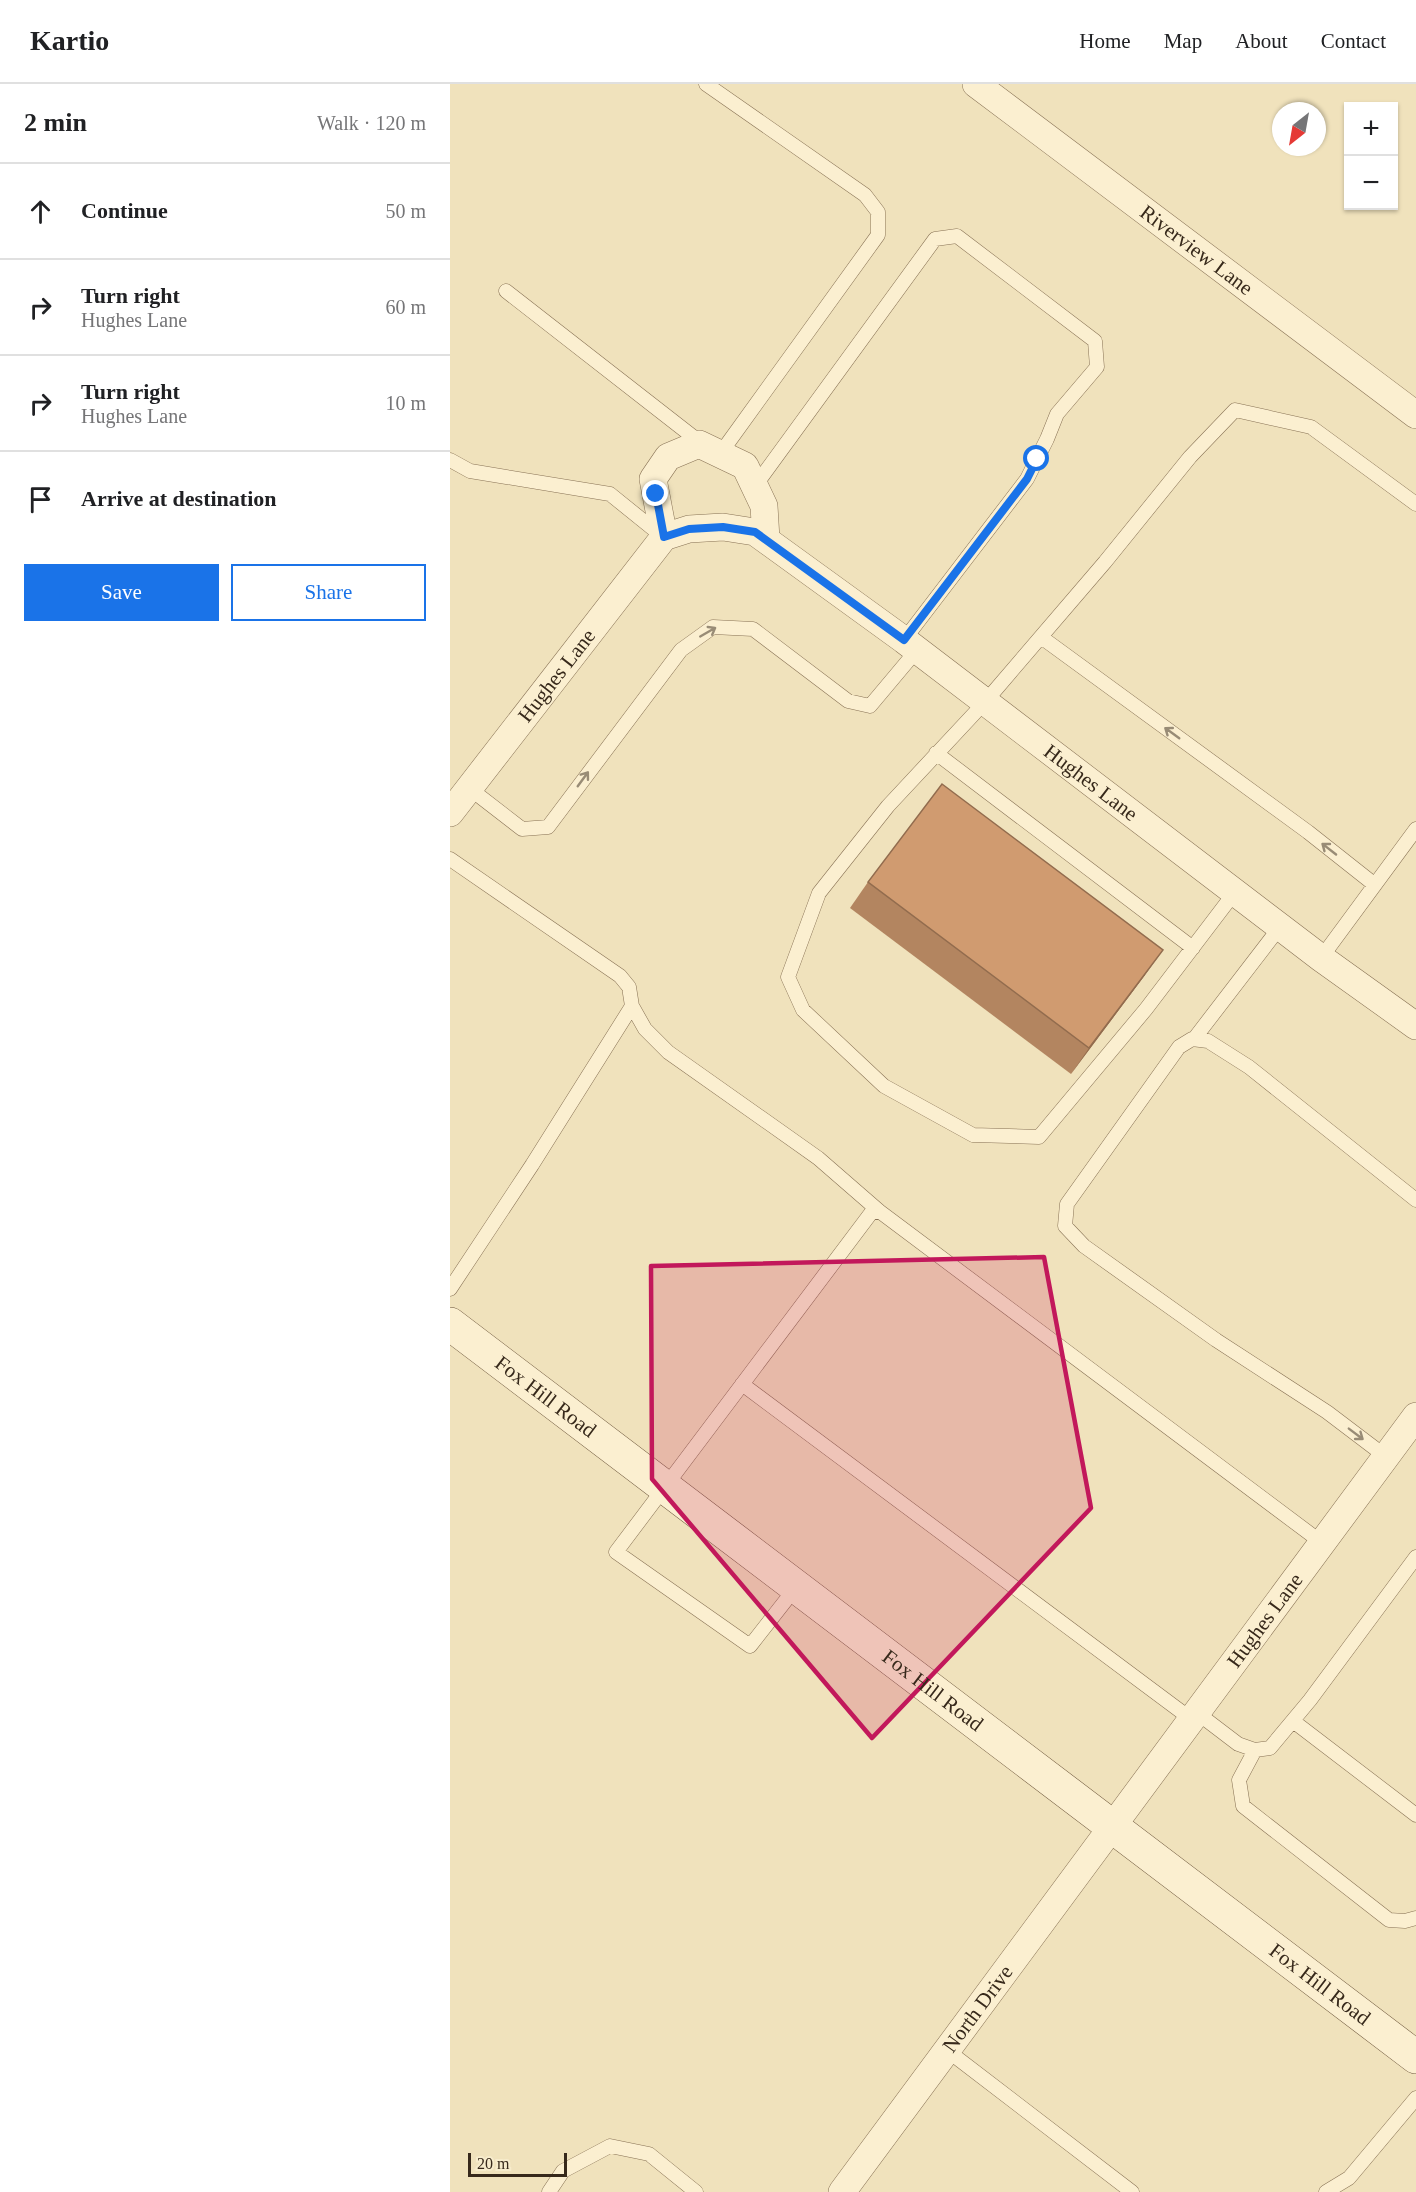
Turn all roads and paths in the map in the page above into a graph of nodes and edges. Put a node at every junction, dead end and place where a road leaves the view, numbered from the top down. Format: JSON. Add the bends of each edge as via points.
{"nodes":[{"id":1,"x":706,"y":84,"type":"edge"},
{"id":2,"x":976,"y":84,"type":"edge"},
{"id":3,"x":506,"y":291,"type":"dead end"},
{"id":4,"x":1416,"y":415,"type":"edge"},
{"id":5,"x":720,"y":454,"type":"junction"},
{"id":6,"x":450,"y":460,"type":"edge"},
{"id":7,"x":754,"y":486,"type":"junction"},
{"id":8,"x":1416,"y":504,"type":"edge"},
{"id":9,"x":664,"y":537,"type":"junction"},
{"id":10,"x":766,"y":539,"type":"junction"},
{"id":11,"x":1041,"y":637,"type":"junction"},
{"id":12,"x":911,"y":645,"type":"junction"},
{"id":13,"x":985,"y":702,"type":"junction"},
{"id":14,"x":936,"y":753,"type":"junction"},
{"id":15,"x":469,"y":788,"type":"junction"},
{"id":16,"x":450,"y":813,"type":"edge"},
{"id":17,"x":1416,"y":829,"type":"edge"},
{"id":18,"x":450,"y":859,"type":"edge"},
{"id":19,"x":1374,"y":885,"type":"junction"},
{"id":20,"x":1235,"y":892,"type":"junction"},
{"id":21,"x":1280,"y":927,"type":"junction"},
{"id":22,"x":1193,"y":948,"type":"junction"},
{"id":23,"x":1321,"y":958,"type":"junction"},
{"id":24,"x":632,"y":1006,"type":"junction"},
{"id":25,"x":1413,"y":1018,"type":"edge"},
{"id":26,"x":1194,"y":1039,"type":"junction"},
{"id":27,"x":1416,"y":1200,"type":"edge"},
{"id":28,"x":879,"y":1211,"type":"junction"},
{"id":29,"x":450,"y":1289,"type":"edge"},
{"id":30,"x":450,"y":1324,"type":"edge"},
{"id":31,"x":742,"y":1384,"type":"junction"},
{"id":32,"x":1416,"y":1416,"type":"edge"},
{"id":33,"x":1385,"y":1456,"type":"junction"},
{"id":34,"x":665,"y":1486,"type":"junction"},
{"id":35,"x":1321,"y":1542,"type":"junction"},
{"id":36,"x":1416,"y":1557,"type":"edge"},
{"id":37,"x":797,"y":1586,"type":"junction"},
{"id":38,"x":1193,"y":1715,"type":"junction"},
{"id":39,"x":1293,"y":1721,"type":"junction"},
{"id":40,"x":1255,"y":1750,"type":"junction"},
{"id":41,"x":1416,"y":1815,"type":"edge"},
{"id":42,"x":1112,"y":1825,"type":"junction"},
{"id":43,"x":1416,"y":1918,"type":"edge"},
{"id":44,"x":948,"y":2051,"type":"junction"},
{"id":45,"x":1416,"y":2056,"type":"edge"},
{"id":46,"x":1416,"y":2098,"type":"edge"},
{"id":47,"x":549,"y":2192,"type":"edge"},
{"id":48,"x":696,"y":2192,"type":"edge"},
{"id":49,"x":842,"y":2192,"type":"edge"},
{"id":50,"x":1132,"y":2192,"type":"edge"},
{"id":51,"x":1326,"y":2192,"type":"edge"}],
"edges":[{"from":1,"to":5,"type":"lane","via":[[865,195],[878,212],[878,235]]},
{"from":2,"to":4,"type":"street","name":"Riverview Lane"},
{"from":3,"to":5,"type":"lane","via":[[694,438]]},
{"from":5,"to":7,"type":"street","via":[[745,466]]},
{"from":5,"to":9,"type":"street","via":[[699,444],[668,457],[653,479]]},
{"from":6,"to":9,"type":"lane","via":[[470,471],[610,494]]},
{"from":7,"to":10,"type":"street","via":[[765,506]]},
{"from":7,"to":12,"type":"lane","via":[[935,239],[957,236],[1095,341],[1097,367],[1057,414],[1027,479]]},
{"from":8,"to":11,"type":"lane","via":[[1311,427],[1235,410]]},
{"from":9,"to":10,"type":"street","name":"Hughes Lane","via":[[689,529],[723,527],[755,532]]},
{"from":9,"to":15,"type":"street","name":"Hughes Lane"},
{"from":10,"to":12,"type":"street","name":"Hughes Lane"},
{"from":11,"to":13,"type":"lane"},
{"from":19,"to":11,"type":"lane","one_way":true,"via":[[1308,832]]},
{"from":12,"to":13,"type":"street","name":"Hughes Lane"},
{"from":15,"to":12,"type":"lane","one_way":true,"via":[[522,829],[548,827],[681,650],[713,627],[753,628],[848,701],[870,706]]},
{"from":13,"to":14,"type":"lane"},
{"from":13,"to":20,"type":"street","name":"Hughes Lane"},
{"from":14,"to":22,"type":"lane"},
{"from":14,"to":22,"type":"lane","via":[[819,893],[788,977],[803,1010],[884,1086],[973,1135],[1039,1137]]},
{"from":15,"to":16,"type":"street","name":"Hughes Lane"},
{"from":17,"to":19,"type":"lane"},
{"from":18,"to":24,"type":"lane","via":[[620,976],[629,987]]},
{"from":19,"to":23,"type":"lane"},
{"from":20,"to":21,"type":"street","name":"Hughes Lane"},
{"from":20,"to":22,"type":"lane"},
{"from":21,"to":23,"type":"street","name":"Hughes Lane"},
{"from":21,"to":26,"type":"lane"},
{"from":23,"to":25,"type":"street","name":"Hughes Lane"},
{"from":24,"to":28,"type":"lane","via":[[645,1029],[668,1052],[818,1158]]},
{"from":24,"to":29,"type":"lane"},
{"from":26,"to":27,"type":"lane","via":[[1208,1041],[1249,1067]]},
{"from":26,"to":33,"type":"lane","one_way":true,"via":[[1179,1047],[1067,1204],[1065,1226],[1084,1246]]},
{"from":28,"to":31,"type":"lane","via":[[871,1213]]},
{"from":28,"to":35,"type":"lane"},
{"from":30,"to":34,"type":"street","name":"Fox Hill Road"},
{"from":31,"to":34,"type":"lane"},
{"from":31,"to":38,"type":"lane"},
{"from":32,"to":33,"type":"street","name":"Hughes Lane"},
{"from":33,"to":35,"type":"street","name":"Hughes Lane"},
{"from":34,"to":37,"type":"street","name":"Fox Hill Road"},
{"from":34,"to":37,"type":"lane","via":[[616,1552],[750,1646]]},
{"from":35,"to":38,"type":"street","name":"Hughes Lane"},
{"from":36,"to":39,"type":"lane"},
{"from":37,"to":42,"type":"street","name":"Fox Hill Road"},
{"from":38,"to":40,"type":"lane","via":[[1238,1744]]},
{"from":38,"to":42,"type":"street","name":"Hughes Lane"},
{"from":39,"to":40,"type":"lane","via":[[1270,1748]]},
{"from":39,"to":41,"type":"lane"},
{"from":40,"to":43,"type":"lane","via":[[1239,1780],[1243,1806],[1389,1920]]},
{"from":42,"to":44,"type":"street","name":"North Drive"},
{"from":42,"to":45,"type":"street","name":"Fox Hill Road"},
{"from":44,"to":49,"type":"street","name":"North Drive"},
{"from":44,"to":50,"type":"lane"},
{"from":46,"to":51,"type":"lane","via":[[1349,2178]]},
{"from":47,"to":48,"type":"lane","via":[[562,2171],[610,2146],[649,2154]]}]}
